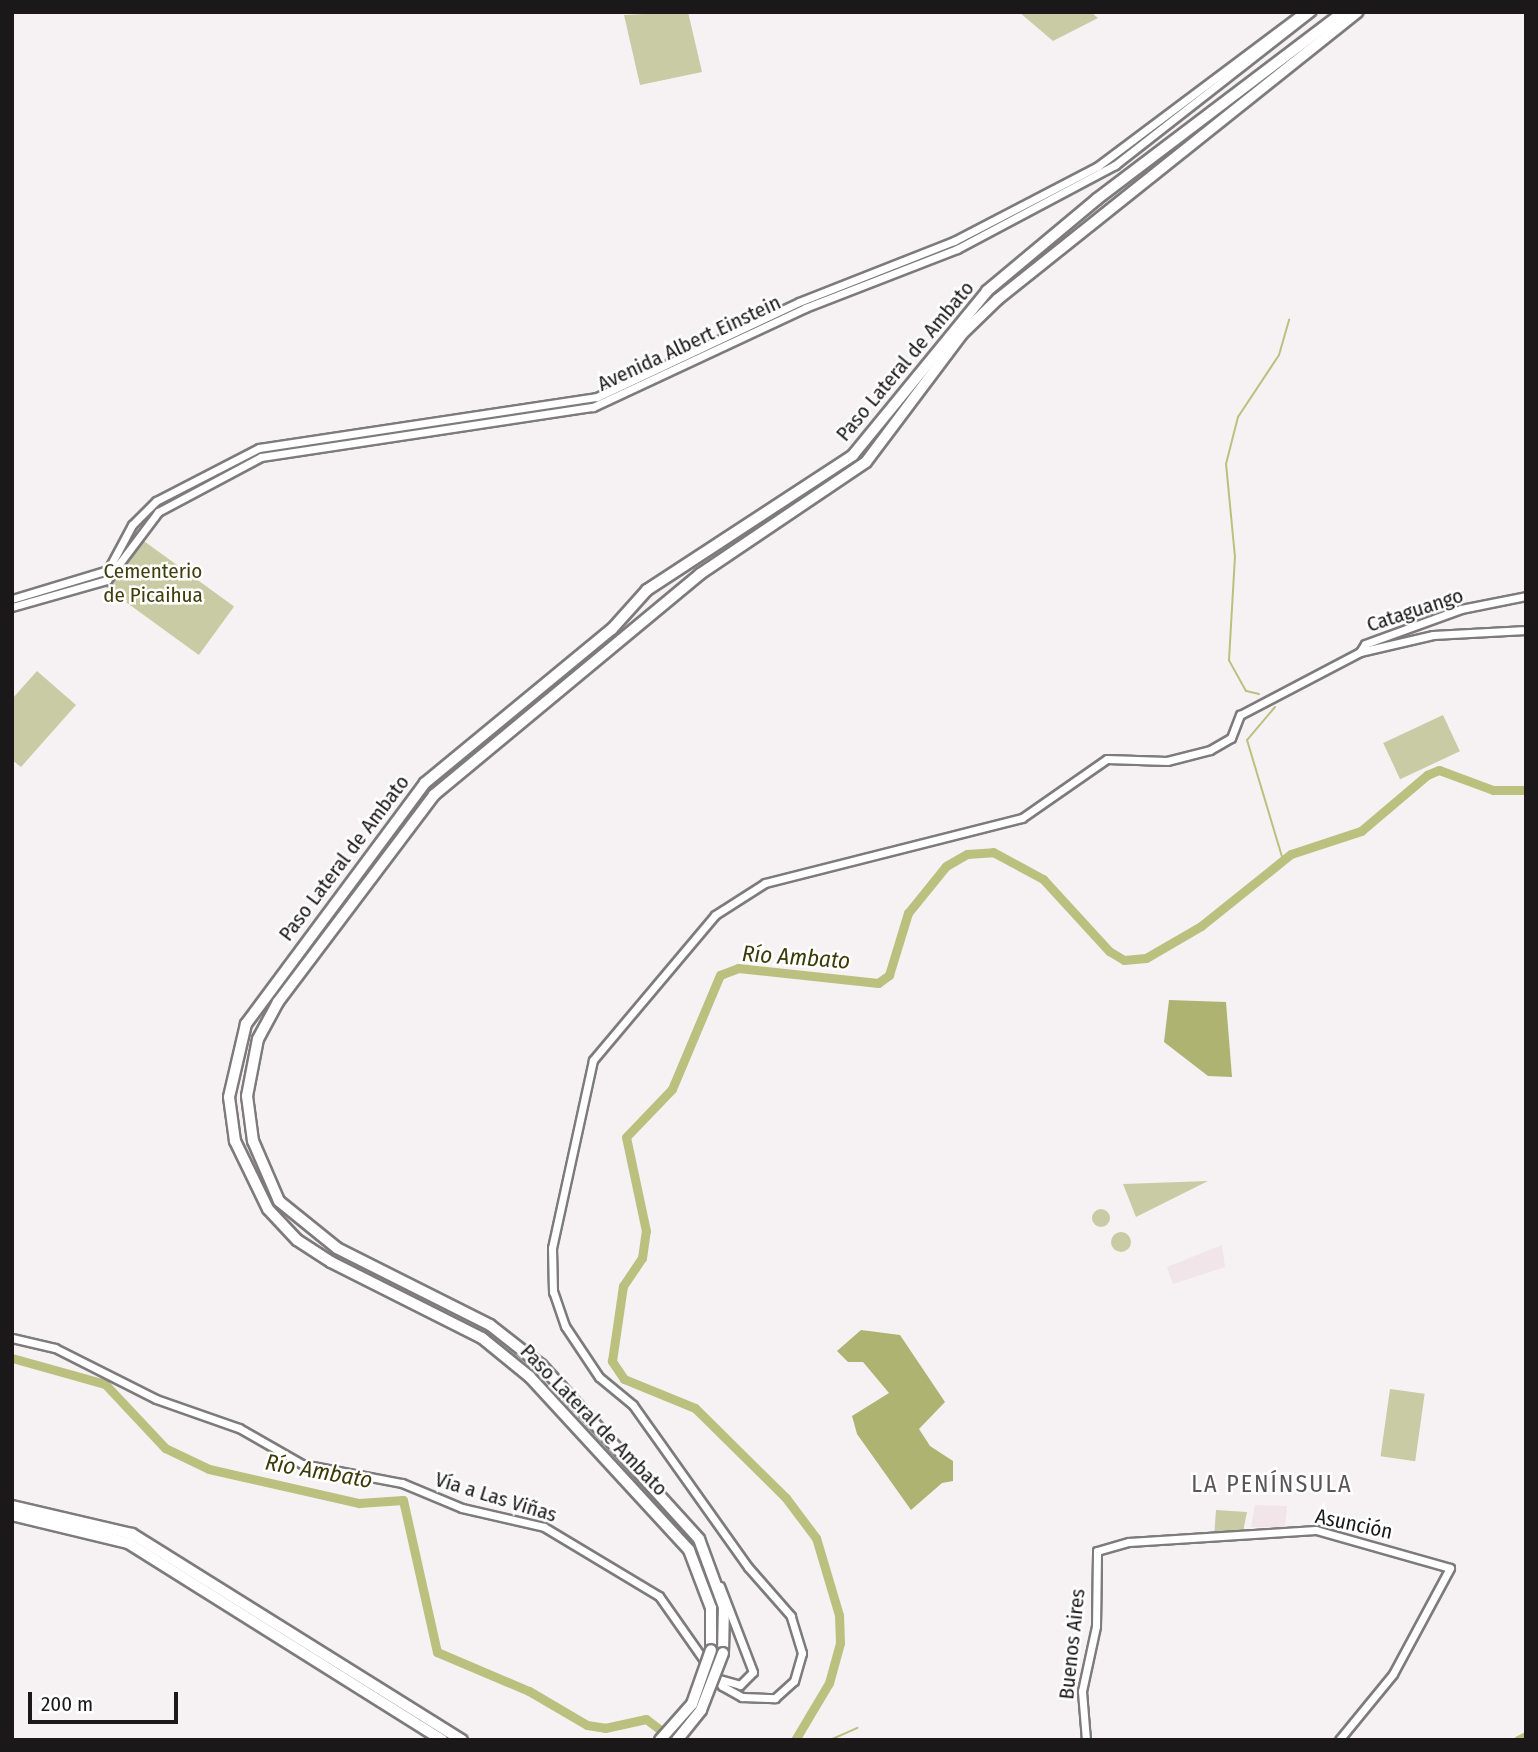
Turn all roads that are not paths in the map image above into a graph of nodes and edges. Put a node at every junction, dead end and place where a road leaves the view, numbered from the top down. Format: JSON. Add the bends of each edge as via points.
{"nodes":[{"id":1,"x":1303,"y":12,"type":"edge"},
{"id":2,"x":1311,"y":12,"type":"edge"},
{"id":3,"x":1343,"y":12,"type":"edge"},
{"id":4,"x":1358,"y":12,"type":"edge"},
{"id":5,"x":703,"y":352,"type":"junction"},
{"id":6,"x":1526,"y":596,"type":"edge"},
{"id":7,"x":12,"y":599,"type":"edge"},
{"id":8,"x":12,"y":607,"type":"edge"},
{"id":9,"x":1526,"y":630,"type":"edge"},
{"id":10,"x":1360,"y":652,"type":"junction"},
{"id":11,"x":12,"y":1338,"type":"edge"},
{"id":12,"x":12,"y":1506,"type":"edge"},
{"id":13,"x":12,"y":1515,"type":"edge"},
{"id":14,"x":1097,"y":1551,"type":"joint"},
{"id":15,"x":719,"y":1586,"type":"junction"},
{"id":16,"x":712,"y":1676,"type":"junction"},
{"id":17,"x":442,"y":1740,"type":"edge"},
{"id":18,"x":462,"y":1740,"type":"edge"},
{"id":19,"x":660,"y":1740,"type":"edge"},
{"id":20,"x":677,"y":1740,"type":"edge"},
{"id":21,"x":1086,"y":1740,"type":"edge"},
{"id":22,"x":1339,"y":1740,"type":"edge"}],
"edges":[{"from":1,"to":5,"type":"street","name":"Avenida Albert Einstein","via":[[1098,166],[954,241],[810,297]]},
{"from":2,"to":5,"type":"street","name":"Avenida Albert Einstein","via":[[1105,172],[957,249]]},
{"from":3,"to":19,"type":"highway","name":"Paso Lateral de Ambato","bridge":true,"via":[[1097,199],[987,291],[853,456],[646,590],[612,629],[425,783],[246,1024],[229,1097],[236,1141],[268,1209],[297,1240],[331,1262],[482,1338],[530,1377],[689,1550],[711,1608],[711,1650],[692,1704]]},
{"from":4,"to":15,"type":"highway","name":"Paso Lateral de Ambato","via":[[1105,207],[990,307],[866,462],[700,573],[434,795],[278,1002],[258,1039],[247,1096],[262,1172],[279,1201],[337,1248],[517,1343],[699,1539]]},
{"from":5,"to":7,"type":"street","name":"Avenida Albert Einstein","via":[[617,390],[568,404],[259,448],[156,501],[132,525],[108,570]]},
{"from":5,"to":8,"type":"street","name":"Avenida Albert Einstein","via":[[618,399],[573,411],[261,457],[158,512],[107,580]]},
{"from":6,"to":10,"type":"street","name":"Cataguango","via":[[1459,610],[1365,644]]},
{"from":9,"to":10,"type":"street","via":[[1433,635]]},
{"from":10,"to":16,"type":"street","via":[[1254,707],[1236,721],[1231,738],[1210,750],[1167,761],[1107,759],[1022,818],[765,883],[715,915],[593,1060],[551,1253],[558,1308],[599,1377],[633,1405],[748,1567],[791,1616],[802,1644],[794,1681],[775,1698],[742,1697]]},
{"from":11,"to":16,"type":"street","name":"Vía a Las Viñas","via":[[55,1348],[156,1399],[239,1427],[302,1464],[402,1483],[462,1508],[544,1527],[659,1595],[688,1629]]},
{"from":12,"to":18,"type":"highway","via":[[132,1534]]},
{"from":13,"to":17,"type":"highway","via":[[128,1543]]},
{"from":14,"to":21,"type":"street","name":"Buenos Aires","via":[[1096,1626],[1082,1691]]},
{"from":14,"to":22,"type":"street","name":"Asunción","via":[[1129,1542],[1327,1532],[1450,1568],[1393,1674]]},
{"from":15,"to":16,"type":"street","via":[[752,1672],[740,1685]]},
{"from":15,"to":20,"type":"highway","name":"Paso Lateral de Ambato","bridge":true,"via":[[723,1653],[701,1710]]}]}
